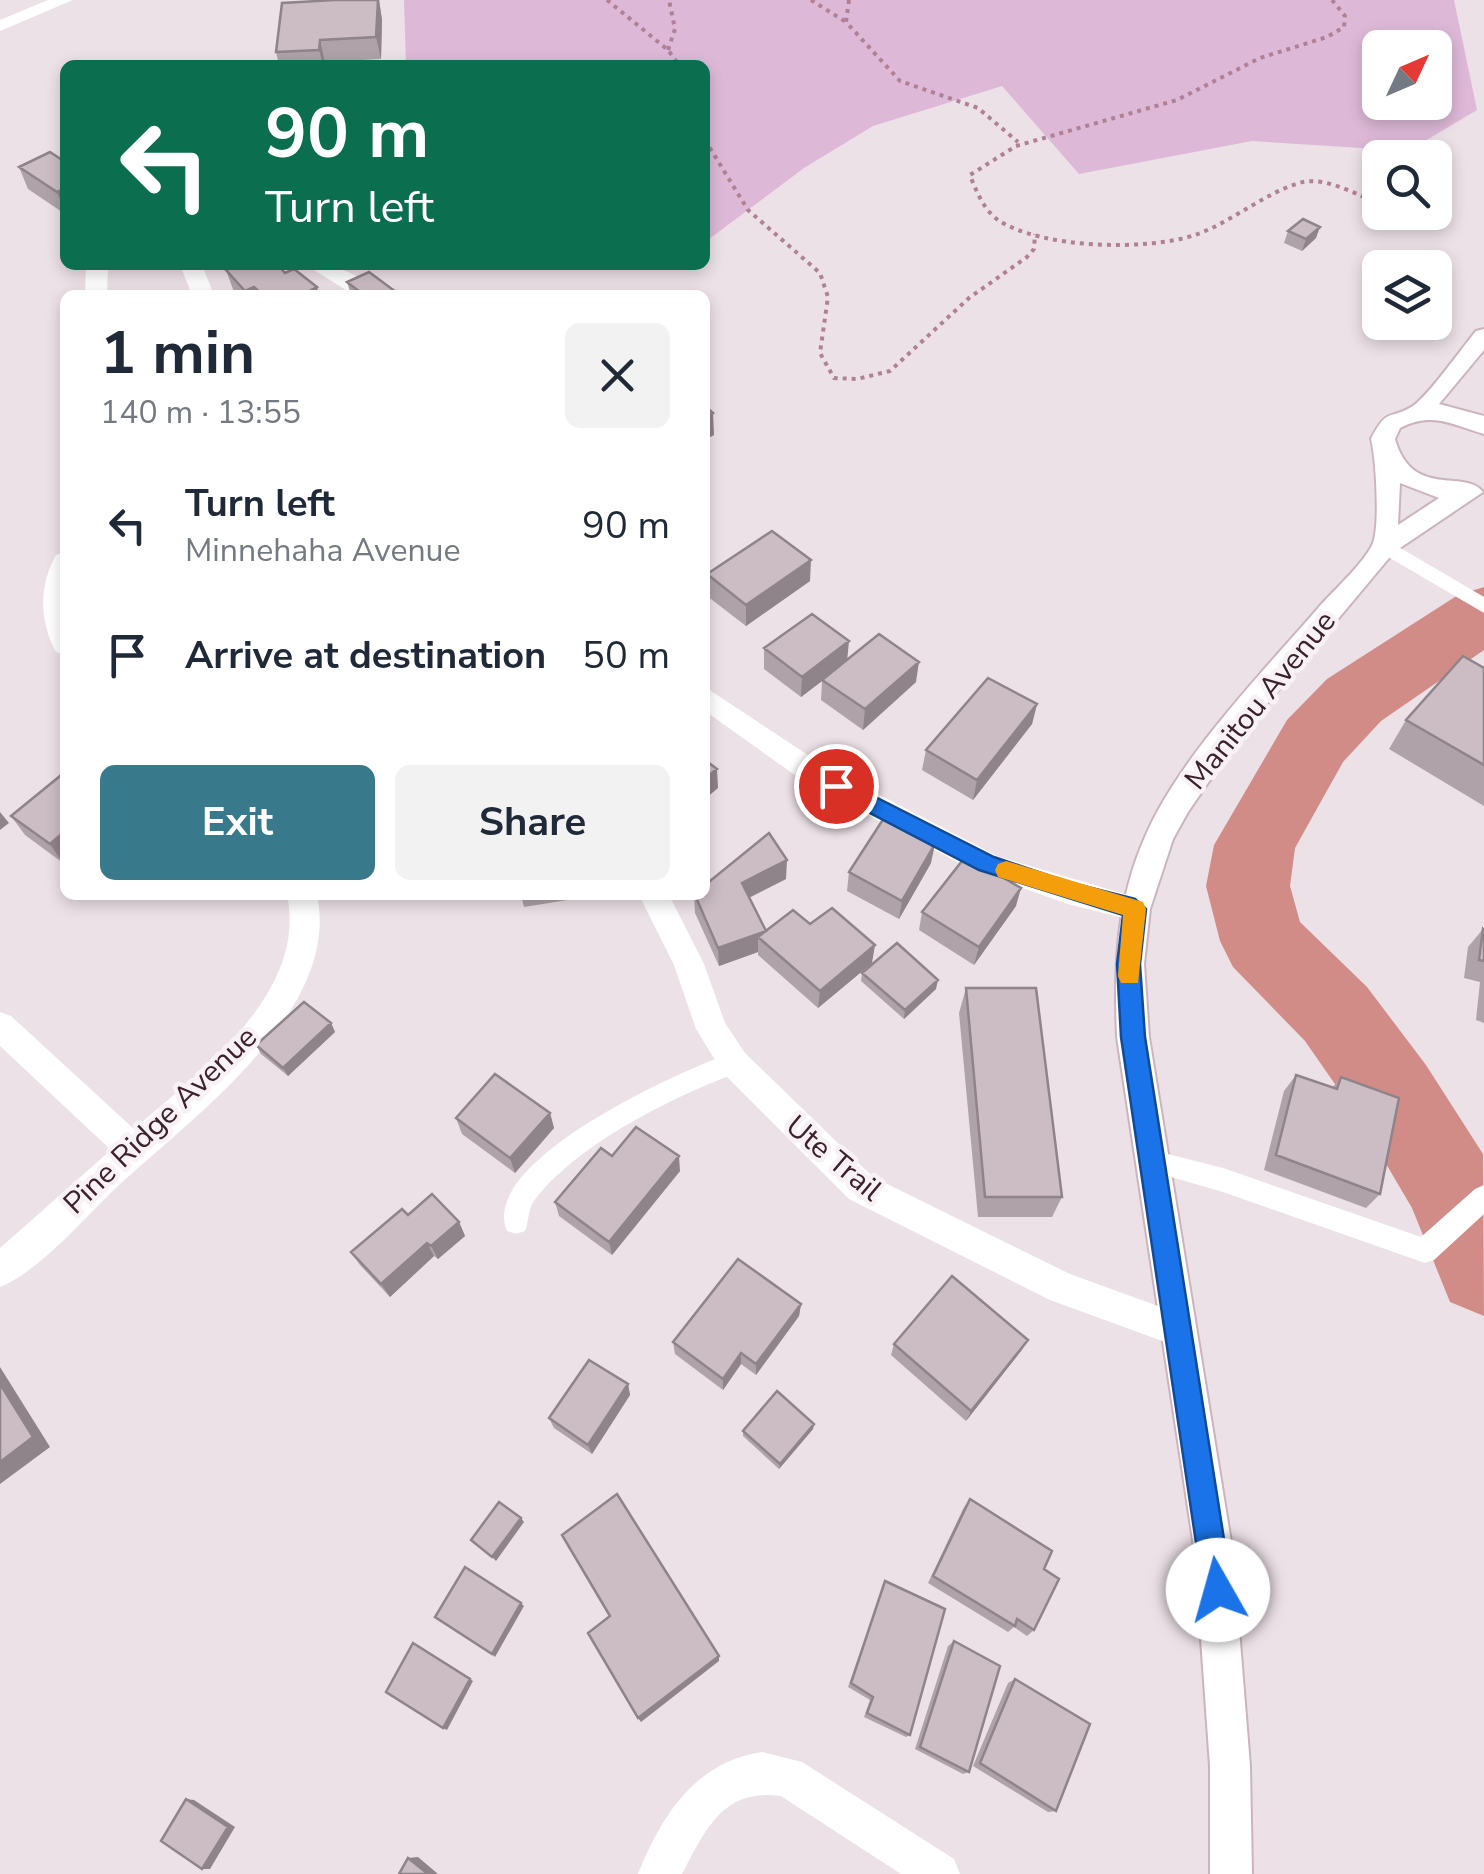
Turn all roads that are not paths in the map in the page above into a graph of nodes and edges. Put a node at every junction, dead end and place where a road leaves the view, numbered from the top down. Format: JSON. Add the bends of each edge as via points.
{"nodes":[{"id":1,"x":64,"y":0,"type":"edge"},
{"id":2,"x":32,"y":6,"type":"edge"},
{"id":3,"x":0,"y":26,"type":"edge"},
{"id":4,"x":326,"y":270,"type":"edge"},
{"id":5,"x":367,"y":290,"type":"edge"},
{"id":6,"x":1484,"y":336,"type":"edge"},
{"id":7,"x":1422,"y":411,"type":"junction"},
{"id":8,"x":1484,"y":417,"type":"edge"},
{"id":9,"x":1483,"y":426,"type":"edge"},
{"id":10,"x":1389,"y":460,"type":"junction"},
{"id":11,"x":1474,"y":491,"type":"edge"},
{"id":12,"x":1385,"y":546,"type":"junction"},
{"id":13,"x":60,"y":571,"type":"edge"},
{"id":14,"x":1478,"y":603,"type":"edge"},
{"id":15,"x":60,"y":628,"type":"edge"},
{"id":16,"x":710,"y":701,"type":"edge"},
{"id":17,"x":303,"y":900,"type":"edge"},
{"id":18,"x":656,"y":900,"type":"edge"},
{"id":19,"x":1135,"y":909,"type":"junction"},
{"id":20,"x":0,"y":1026,"type":"edge"},
{"id":21,"x":734,"y":1062,"type":"junction"},
{"id":22,"x":134,"y":1150,"type":"junction"},
{"id":23,"x":1152,"y":1161,"type":"junction"},
{"id":24,"x":1484,"y":1197,"type":"edge"},
{"id":25,"x":516,"y":1222,"type":"dead end"},
{"id":26,"x":0,"y":1270,"type":"edge"},
{"id":27,"x":1176,"y":1329,"type":"junction"},
{"id":28,"x":660,"y":1874,"type":"edge"},
{"id":29,"x":939,"y":1874,"type":"edge"},
{"id":30,"x":1230,"y":1874,"type":"edge"}],
"edges":[{"from":1,"to":2,"type":"street"},
{"from":2,"to":3,"type":"street"},
{"from":4,"to":5,"type":"street"},
{"from":6,"to":7,"type":"street"},
{"from":7,"to":9,"type":"street","via":[[1452,413]]},
{"from":7,"to":10,"type":"street","via":[[1387,428]]},
{"from":8,"to":9,"type":"street"},
{"from":10,"to":11,"type":"street","via":[[1417,482]]},
{"from":10,"to":12,"type":"street"},
{"from":11,"to":12,"type":"street","name":"Manitou Avenue"},
{"from":12,"to":14,"type":"lane"},
{"from":12,"to":19,"type":"street","name":"Manitou Avenue","via":[[1203,764],[1160,838]]},
{"from":13,"to":15,"type":"street","via":[[54,608]]},
{"from":16,"to":19,"type":"street","via":[[816,775],[986,864]]},
{"from":17,"to":22,"type":"street","name":"Pine Ridge Avenue","via":[[302,951],[274,1008]]},
{"from":18,"to":21,"type":"street","name":"Ute Trail","via":[[712,1029]]},
{"from":19,"to":23,"type":"street","name":"Manitou Avenue","via":[[1129,964],[1133,1037]]},
{"from":20,"to":22,"type":"street"},
{"from":21,"to":25,"type":"lane","via":[[576,1142],[519,1198]]},
{"from":21,"to":27,"type":"street","name":"Ute Trail","via":[[860,1188],[1062,1288]]},
{"from":22,"to":26,"type":"street","name":"Pine Ridge Avenue"},
{"from":23,"to":24,"type":"lane","via":[[1425,1251]]},
{"from":23,"to":27,"type":"street","name":"Manitou Avenue"},
{"from":27,"to":30,"type":"street","name":"Manitou Avenue","via":[[1214,1554]]},
{"from":28,"to":29,"type":"street","via":[[698,1804],[740,1773],[761,1769],[788,1776]]}]}
